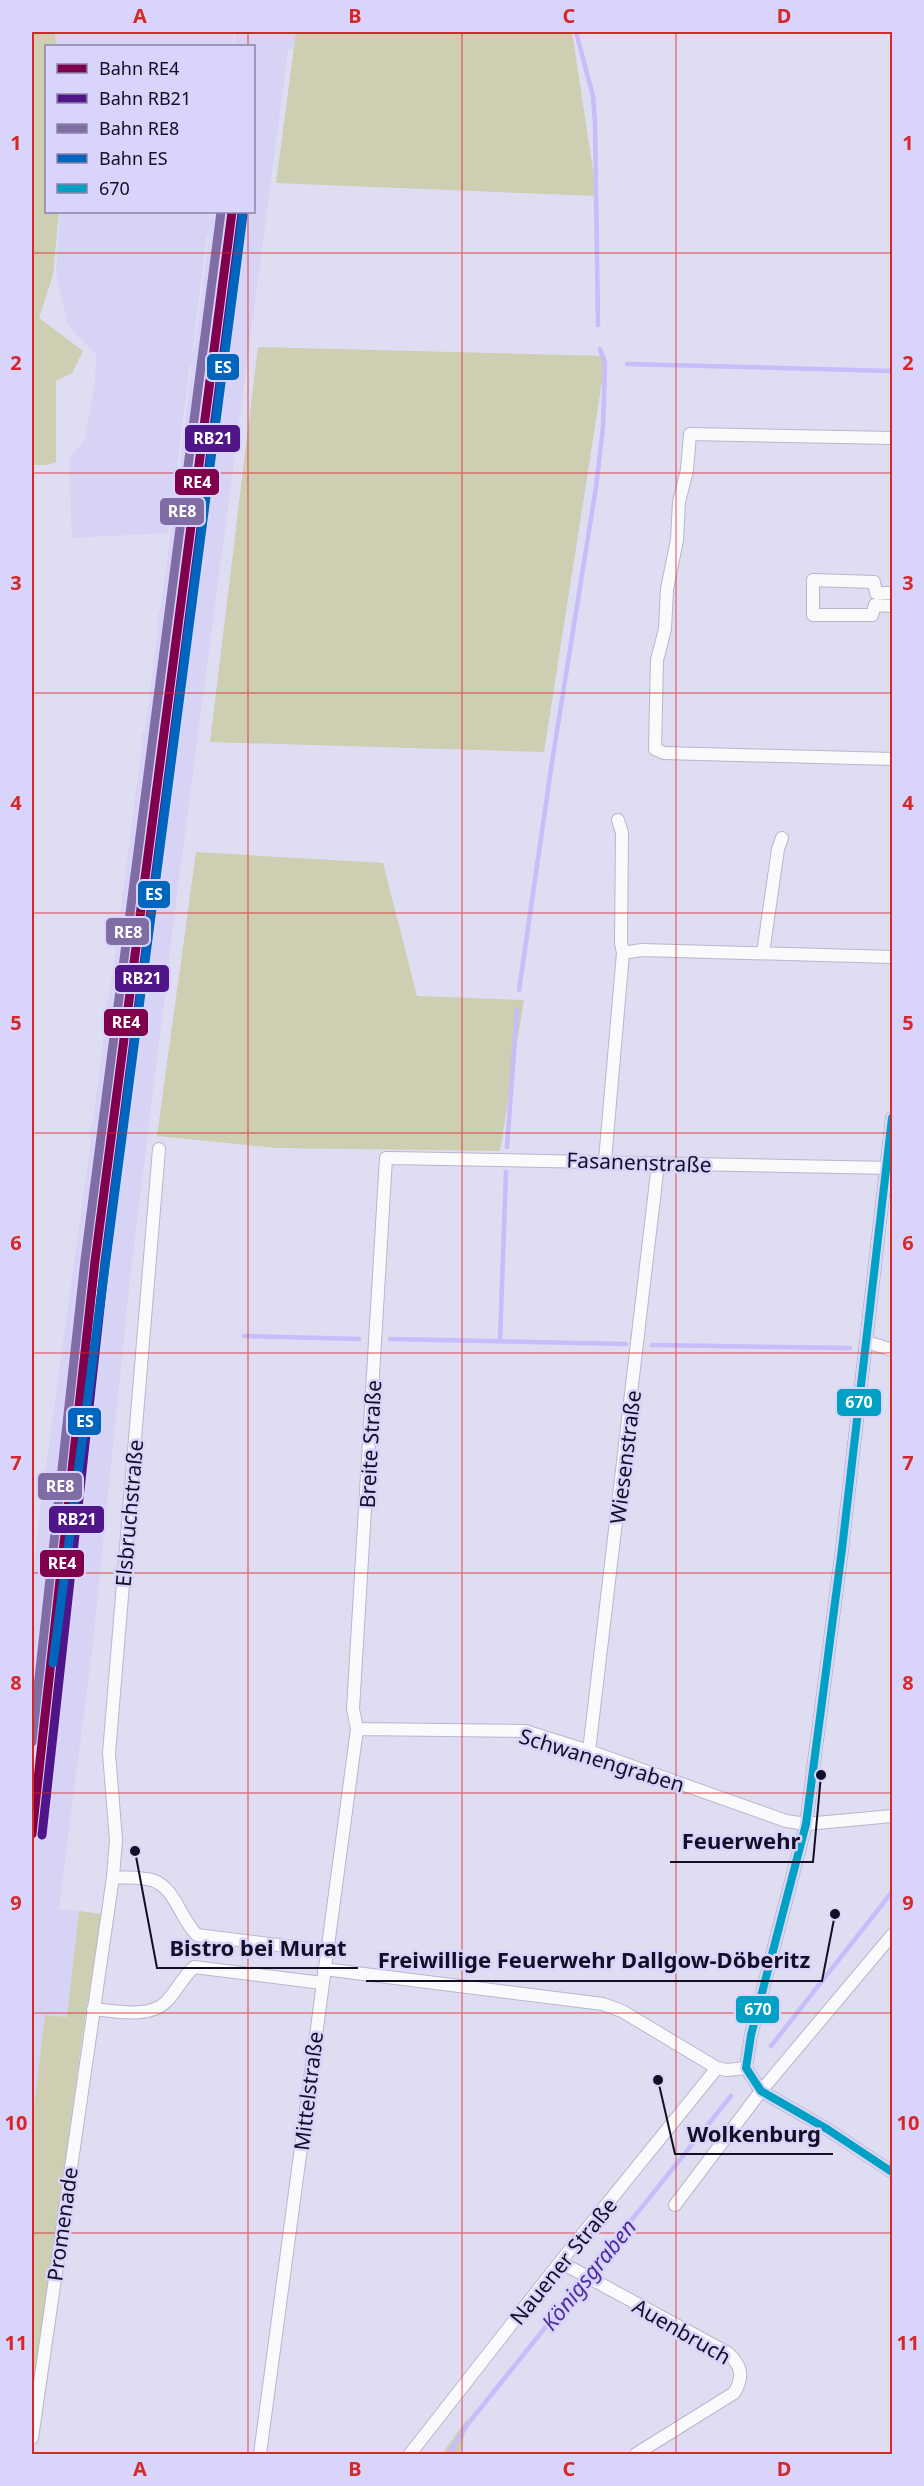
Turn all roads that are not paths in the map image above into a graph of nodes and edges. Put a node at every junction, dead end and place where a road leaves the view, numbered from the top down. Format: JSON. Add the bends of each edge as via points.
{"nodes":[{"id":1,"x":892,"y":438,"type":"edge"},
{"id":2,"x":892,"y":593,"type":"edge"},
{"id":3,"x":876,"y":599,"type":"junction"},
{"id":4,"x":892,"y":606,"type":"edge"},
{"id":5,"x":892,"y":759,"type":"edge"},
{"id":6,"x":618,"y":820,"type":"dead end"},
{"id":7,"x":782,"y":838,"type":"dead end"},
{"id":8,"x":624,"y":952,"type":"junction"},
{"id":9,"x":762,"y":953,"type":"junction"},
{"id":10,"x":892,"y":957,"type":"edge"},
{"id":11,"x":892,"y":1118,"type":"edge"},
{"id":12,"x":159,"y":1149,"type":"dead end"},
{"id":13,"x":386,"y":1158,"type":"joint"},
{"id":14,"x":605,"y":1160,"type":"junction"},
{"id":15,"x":658,"y":1164,"type":"junction"},
{"id":16,"x":889,"y":1168,"type":"edge"},
{"id":17,"x":867,"y":1342,"type":"junction"},
{"id":18,"x":892,"y":1350,"type":"edge"},
{"id":19,"x":357,"y":1729,"type":"junction"},
{"id":20,"x":589,"y":1751,"type":"junction"},
{"id":21,"x":892,"y":1816,"type":"edge"},
{"id":22,"x":806,"y":1824,"type":"junction"},
{"id":23,"x":113,"y":1877,"type":"junction"},
{"id":24,"x":892,"y":1935,"type":"edge"},
{"id":25,"x":327,"y":1952,"type":"junction"},
{"id":26,"x":324,"y":1969,"type":"junction"},
{"id":27,"x":322,"y":1983,"type":"junction"},
{"id":28,"x":93,"y":2009,"type":"junction"},
{"id":29,"x":717,"y":2068,"type":"junction"},
{"id":30,"x":746,"y":2068,"type":"junction"},
{"id":31,"x":761,"y":2091,"type":"junction"},
{"id":32,"x":892,"y":2172,"type":"edge"},
{"id":33,"x":675,"y":2205,"type":"dead end"},
{"id":34,"x":560,"y":2262,"type":"junction"},
{"id":35,"x":32,"y":2438,"type":"edge"},
{"id":36,"x":261,"y":2454,"type":"edge"},
{"id":37,"x":410,"y":2454,"type":"edge"},
{"id":38,"x":636,"y":2454,"type":"edge"}],
"edges":[{"from":1,"to":5,"type":"street","via":[[690,434],[667,589],[665,629],[657,660],[655,749],[663,753]]},
{"from":2,"to":3,"type":"street"},
{"from":3,"to":3,"type":"street","via":[[874,582],[813,580],[813,615],[872,615]]},
{"from":3,"to":4,"type":"street"},
{"from":6,"to":8,"type":"street","via":[[622,833]]},
{"from":7,"to":9,"type":"street","via":[[777,849]]},
{"from":8,"to":9,"type":"street"},
{"from":8,"to":14,"type":"street"},
{"from":9,"to":10,"type":"street"},
{"from":11,"to":16,"type":"street"},
{"from":12,"to":23,"type":"street","name":"Elsbruchstraße","via":[[109,1753],[116,1840]]},
{"from":13,"to":14,"type":"street","name":"Fasanenstraße"},
{"from":13,"to":19,"type":"street","name":"Breite Straße","via":[[353,1709]]},
{"from":14,"to":15,"type":"street","name":"Fasanenstraße"},
{"from":15,"to":16,"type":"street","name":"Fasanenstraße"},
{"from":15,"to":20,"type":"street","name":"Wiesenstraße"},
{"from":16,"to":17,"type":"street"},
{"from":17,"to":18,"type":"street"},
{"from":17,"to":22,"type":"street"},
{"from":19,"to":20,"type":"street","name":"Schwanengraben","via":[[525,1731]]},
{"from":19,"to":25,"type":"street","name":"Mittelstraße"},
{"from":20,"to":22,"type":"street","name":"Schwanengraben","via":[[786,1821]]},
{"from":21,"to":22,"type":"street","name":"Schwanengraben"},
{"from":22,"to":30,"type":"street","via":[[751,2035]]},
{"from":23,"to":25,"type":"street","via":[[150,1879],[160,1884],[171,1894],[197,1935]]},
{"from":23,"to":28,"type":"street","name":"Elsbruchstraße"},
{"from":24,"to":31,"type":"street"},
{"from":25,"to":26,"type":"street","name":"Mittelstraße"},
{"from":26,"to":27,"type":"street","name":"Mittelstraße"},
{"from":26,"to":29,"type":"street","via":[[603,2004],[622,2011]]},
{"from":27,"to":28,"type":"street","via":[[194,1967],[158,2008],[129,2012]]},
{"from":27,"to":36,"type":"street","name":"Mittelstraße"},
{"from":28,"to":35,"type":"street","name":"Promenade"},
{"from":29,"to":30,"type":"street"},
{"from":29,"to":34,"type":"street","name":"Nauener Straße"},
{"from":30,"to":31,"type":"street"},
{"from":31,"to":32,"type":"street"},
{"from":31,"to":33,"type":"street"},
{"from":34,"to":37,"type":"street","name":"Nauener Straße"},
{"from":34,"to":38,"type":"street","name":"Auenbruch","via":[[728,2353],[741,2370],[734,2393]]}]}
